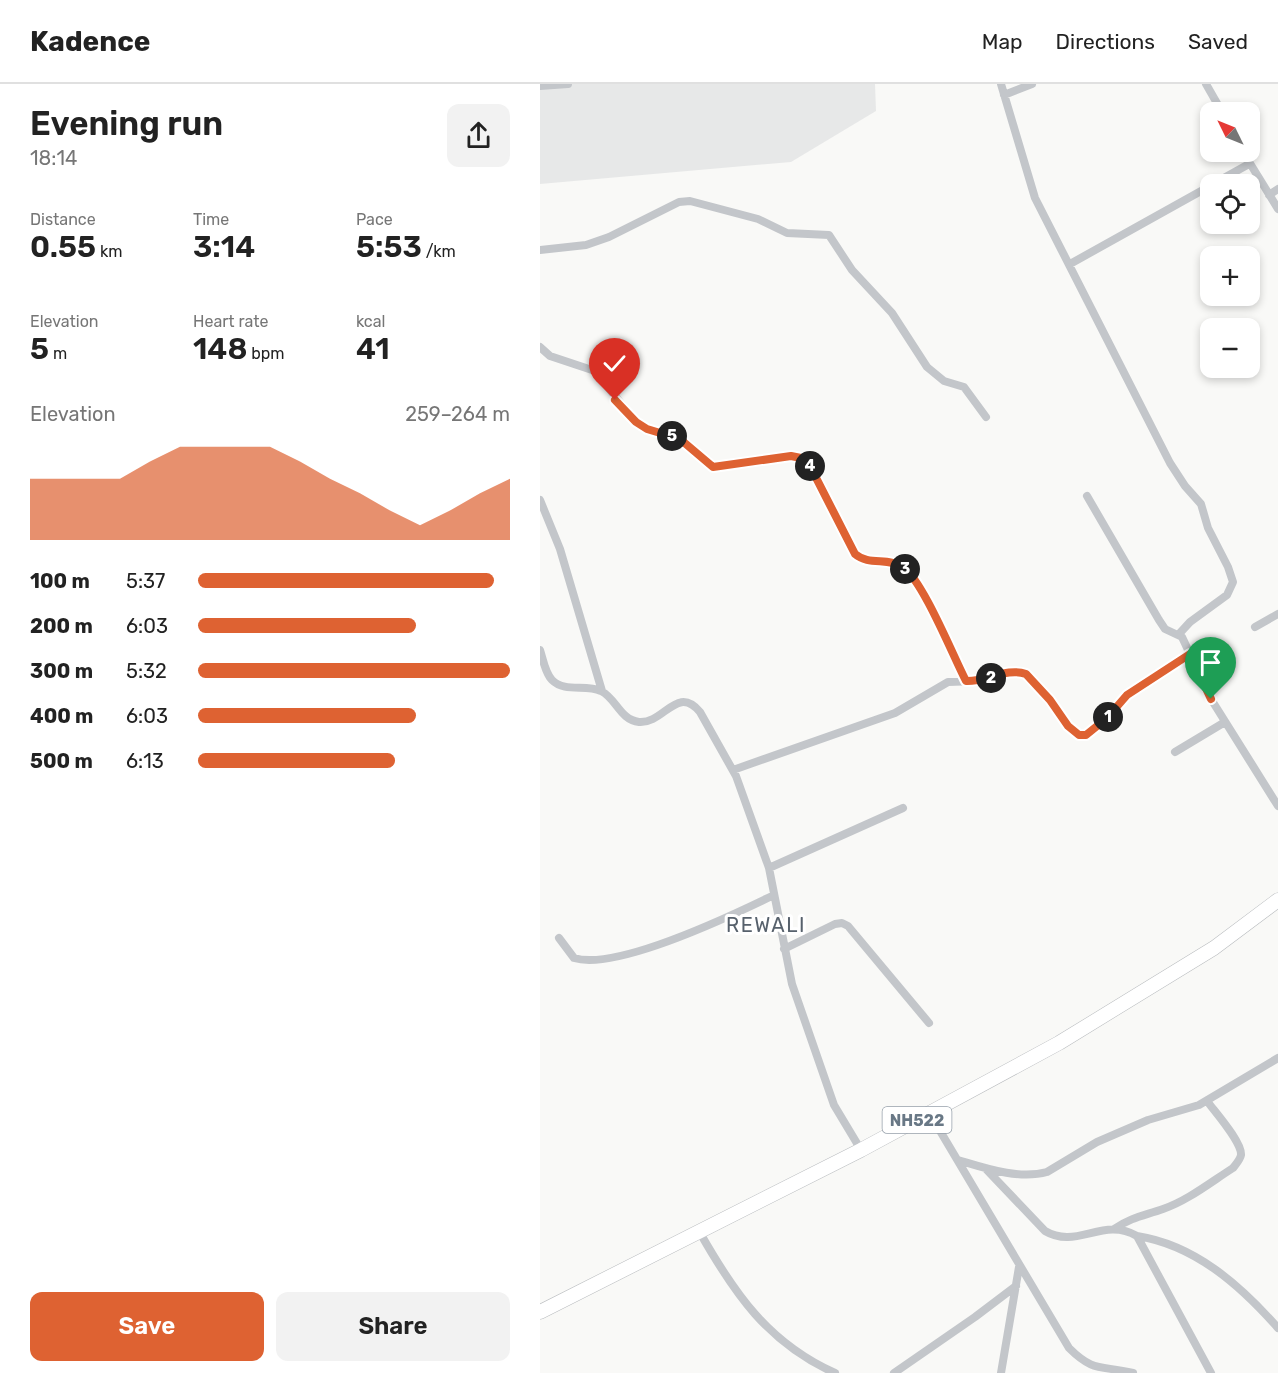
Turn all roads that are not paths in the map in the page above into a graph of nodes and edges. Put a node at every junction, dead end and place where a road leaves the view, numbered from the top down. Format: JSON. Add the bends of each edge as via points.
{"nodes":[{"id":1,"x":568,"y":84,"type":"edge"},
{"id":2,"x":1001,"y":84,"type":"edge"},
{"id":3,"x":1032,"y":84,"type":"edge"},
{"id":4,"x":1206,"y":84,"type":"edge"},
{"id":5,"x":540,"y":86,"type":"edge"},
{"id":6,"x":1004,"y":95,"type":"junction"},
{"id":7,"x":1216,"y":102,"type":"edge"},
{"id":8,"x":1249,"y":164,"type":"joint"},
{"id":9,"x":1231,"y":174,"type":"edge"},
{"id":10,"x":1278,"y":189,"type":"edge"},
{"id":11,"x":1200,"y":191,"type":"edge"},
{"id":12,"x":1269,"y":195,"type":"junction"},
{"id":13,"x":1278,"y":209,"type":"edge"},
{"id":14,"x":540,"y":250,"type":"edge"},
{"id":15,"x":1070,"y":264,"type":"junction"},
{"id":16,"x":540,"y":347,"type":"edge"},
{"id":17,"x":986,"y":417,"type":"dead end"},
{"id":18,"x":1087,"y":496,"type":"dead end"},
{"id":19,"x":540,"y":500,"type":"edge"},
{"id":20,"x":1278,"y":614,"type":"edge"},
{"id":21,"x":1255,"y":627,"type":"dead end"},
{"id":22,"x":1179,"y":634,"type":"junction"},
{"id":23,"x":540,"y":650,"type":"edge"},
{"id":24,"x":1190,"y":654,"type":"junction"},
{"id":25,"x":966,"y":681,"type":"junction"},
{"id":26,"x":602,"y":692,"type":"junction"},
{"id":27,"x":1225,"y":722,"type":"junction"},
{"id":28,"x":1175,"y":752,"type":"dead end"},
{"id":29,"x":733,"y":770,"type":"junction"},
{"id":30,"x":1278,"y":807,"type":"edge"},
{"id":31,"x":903,"y":808,"type":"dead end"},
{"id":32,"x":769,"y":868,"type":"junction"},
{"id":33,"x":774,"y":895,"type":"junction"},
{"id":34,"x":1278,"y":900,"type":"edge"},
{"id":35,"x":559,"y":938,"type":"dead end"},
{"id":36,"x":784,"y":949,"type":"junction"},
{"id":37,"x":929,"y":1023,"type":"dead end"},
{"id":38,"x":1278,"y":1059,"type":"edge"},
{"id":39,"x":1208,"y":1101,"type":"junction"},
{"id":40,"x":930,"y":1114,"type":"junction"},
{"id":41,"x":861,"y":1150,"type":"junction"},
{"id":42,"x":958,"y":1160,"type":"junction"},
{"id":43,"x":985,"y":1167,"type":"junction"},
{"id":44,"x":1114,"y":1228,"type":"junction"},
{"id":45,"x":699,"y":1231,"type":"junction"},
{"id":46,"x":1137,"y":1236,"type":"junction"},
{"id":47,"x":1019,"y":1267,"type":"junction"},
{"id":48,"x":1016,"y":1286,"type":"junction"},
{"id":49,"x":540,"y":1312,"type":"edge"},
{"id":50,"x":1278,"y":1328,"type":"edge"},
{"id":51,"x":835,"y":1373,"type":"edge"},
{"id":52,"x":894,"y":1373,"type":"edge"},
{"id":53,"x":1001,"y":1373,"type":"edge"},
{"id":54,"x":1133,"y":1373,"type":"edge"},
{"id":55,"x":1211,"y":1373,"type":"edge"}],
"edges":[{"from":1,"to":5,"type":"street"},
{"from":2,"to":6,"type":"street"},
{"from":3,"to":6,"type":"street"},
{"from":4,"to":7,"type":"street"},
{"from":6,"to":15,"type":"street","via":[[1035,198]]},
{"from":8,"to":9,"type":"street"},
{"from":8,"to":12,"type":"street"},
{"from":10,"to":12,"type":"street"},
{"from":11,"to":15,"type":"street"},
{"from":12,"to":13,"type":"street"},
{"from":14,"to":17,"type":"street","via":[[586,245],[679,202],[690,201],[759,219],[787,232],[822,232],[835,241],[852,270],[892,313],[927,367],[944,381],[964,387]]},
{"from":15,"to":22,"type":"street","via":[[1170,463],[1201,504],[1208,528],[1232,575],[1232,589],[1227,595]]},
{"from":16,"to":25,"type":"street","via":[[550,356],[595,371],[636,422],[680,439],[713,467],[791,456],[809,464],[855,554],[866,561],[900,566],[915,579]]},
{"from":18,"to":22,"type":"street","via":[[1159,621],[1165,629]]},
{"from":19,"to":26,"type":"street","via":[[560,549]]},
{"from":20,"to":21,"type":"street"},
{"from":22,"to":24,"type":"street"},
{"from":23,"to":26,"type":"street","via":[[554,682],[563,687],[589,687]]},
{"from":24,"to":25,"type":"street","via":[[1127,695],[1086,735],[1079,735],[1068,726],[1026,674],[1007,673]]},
{"from":24,"to":27,"type":"street"},
{"from":25,"to":29,"type":"street","via":[[948,682],[895,713]]},
{"from":26,"to":29,"type":"street","via":[[629,719],[639,722],[656,717],[678,702],[695,705]]},
{"from":27,"to":28,"type":"street"},
{"from":27,"to":30,"type":"street"},
{"from":29,"to":32,"type":"street"},
{"from":31,"to":32,"type":"street"},
{"from":32,"to":33,"type":"street"},
{"from":33,"to":35,"type":"street","via":[[694,933],[604,958],[574,958]]},
{"from":33,"to":36,"type":"street"},
{"from":34,"to":40,"type":"highway","number":"NH522","via":[[1214,948],[1133,999]]},
{"from":36,"to":37,"type":"street","via":[[835,924],[848,926]]},
{"from":36,"to":41,"type":"street","via":[[792,984],[834,1105]]},
{"from":38,"to":39,"type":"street"},
{"from":39,"to":43,"type":"street","via":[[1148,1120],[1038,1174]]},
{"from":39,"to":44,"type":"street","via":[[1236,1141],[1240,1159],[1233,1168],[1176,1203],[1132,1217]]},
{"from":40,"to":41,"type":"highway","number":"NH522"},
{"from":40,"to":42,"type":"street"},
{"from":41,"to":45,"type":"highway","number":"NH522"},
{"from":42,"to":43,"type":"street"},
{"from":42,"to":47,"type":"street"},
{"from":43,"to":44,"type":"street","via":[[1053,1236],[1078,1236]]},
{"from":44,"to":46,"type":"street"},
{"from":45,"to":49,"type":"highway","number":"NH522"},
{"from":45,"to":51,"type":"street","via":[[730,1282],[770,1331],[797,1354]]},
{"from":46,"to":50,"type":"street","via":[[1203,1261],[1233,1282]]},
{"from":46,"to":55,"type":"street"},
{"from":47,"to":48,"type":"street"},
{"from":47,"to":54,"type":"street","via":[[1079,1360],[1107,1372]]},
{"from":48,"to":52,"type":"street"},
{"from":48,"to":53,"type":"street"}]}
